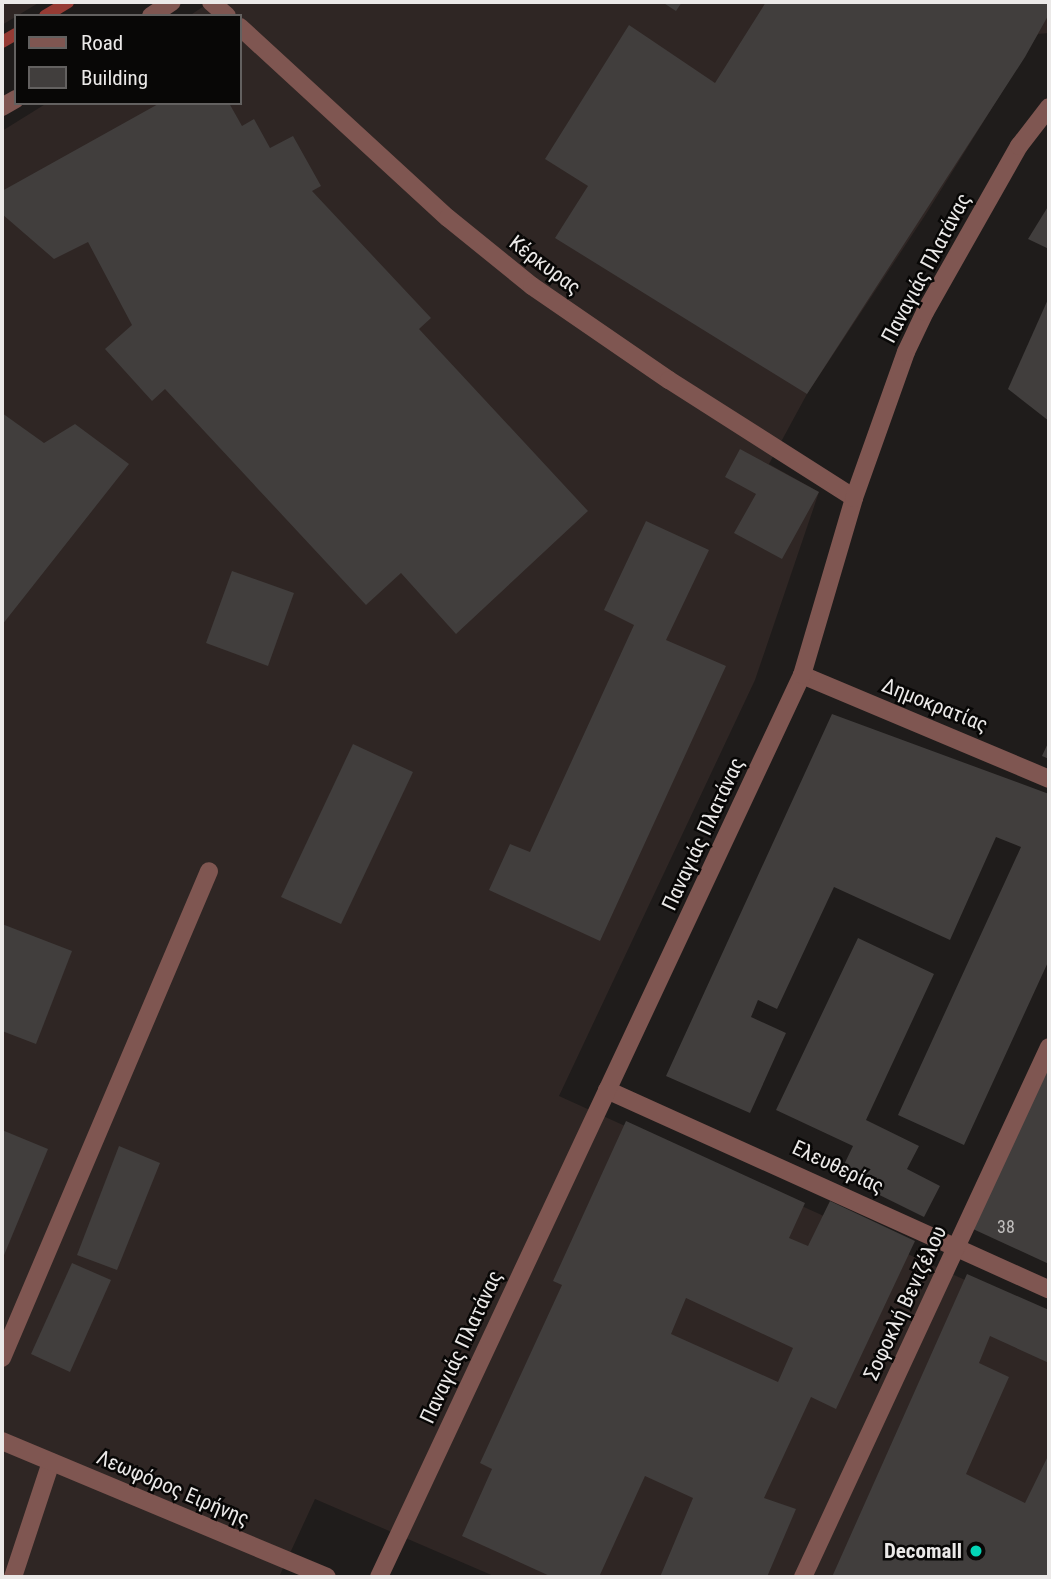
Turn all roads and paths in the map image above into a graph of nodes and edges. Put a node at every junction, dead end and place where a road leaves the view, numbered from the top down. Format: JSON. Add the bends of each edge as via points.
{"nodes":[{"id":1,"x":172,"y":2,"type":"edge"},
{"id":2,"x":211,"y":2,"type":"edge"},
{"id":3,"x":154,"y":14,"type":"edge"},
{"id":4,"x":225,"y":14,"type":"edge"},
{"id":5,"x":242,"y":29,"type":"edge"},
{"id":6,"x":1049,"y":107,"type":"edge"},
{"id":7,"x":854,"y":498,"type":"junction"},
{"id":8,"x":802,"y":676,"type":"junction"},
{"id":9,"x":1049,"y":779,"type":"edge"},
{"id":10,"x":209,"y":871,"type":"dead end"},
{"id":11,"x":1049,"y":1047,"type":"edge"},
{"id":12,"x":607,"y":1090,"type":"junction"},
{"id":13,"x":956,"y":1247,"type":"junction"},
{"id":14,"x":1049,"y":1290,"type":"edge"},
{"id":15,"x":2,"y":1358,"type":"edge"},
{"id":16,"x":2,"y":1441,"type":"edge"},
{"id":17,"x":51,"y":1462,"type":"junction"},
{"id":18,"x":317,"y":1575,"type":"edge"},
{"id":19,"x":13,"y":1577,"type":"edge"},
{"id":20,"x":379,"y":1577,"type":"edge"},
{"id":21,"x":803,"y":1577,"type":"edge"}],
"edges":[{"from":1,"to":3,"type":"street"},
{"from":2,"to":4,"type":"street"},
{"from":5,"to":7,"type":"street","name":"Κέρκυρας","via":[[448,218],[532,286]]},
{"from":6,"to":7,"type":"street","name":"Παναγιάς Πλατάνας","via":[[1019,146],[925,312],[887,401]]},
{"from":7,"to":8,"type":"street","name":"Παναγιάς Πλατάνας"},
{"from":8,"to":9,"type":"street","name":"Δημοκρατίας"},
{"from":8,"to":12,"type":"street","name":"Παναγιάς Πλατάνας"},
{"from":10,"to":15,"type":"street"},
{"from":11,"to":13,"type":"street","name":"Σοφοκλή Βενιζέλου"},
{"from":12,"to":13,"type":"street","name":"Ελευθερίας"},
{"from":12,"to":20,"type":"street","name":"Παναγιάς Πλατάνας"},
{"from":13,"to":14,"type":"street","name":"Ελευθερίας"},
{"from":13,"to":21,"type":"street","name":"Σοφοκλή Βενιζέλου"},
{"from":16,"to":17,"type":"street","name":"Λεωφόρος Ειρήνης"},
{"from":17,"to":18,"type":"street","name":"Λεωφόρος Ειρήνης"},
{"from":17,"to":19,"type":"street"}]}
